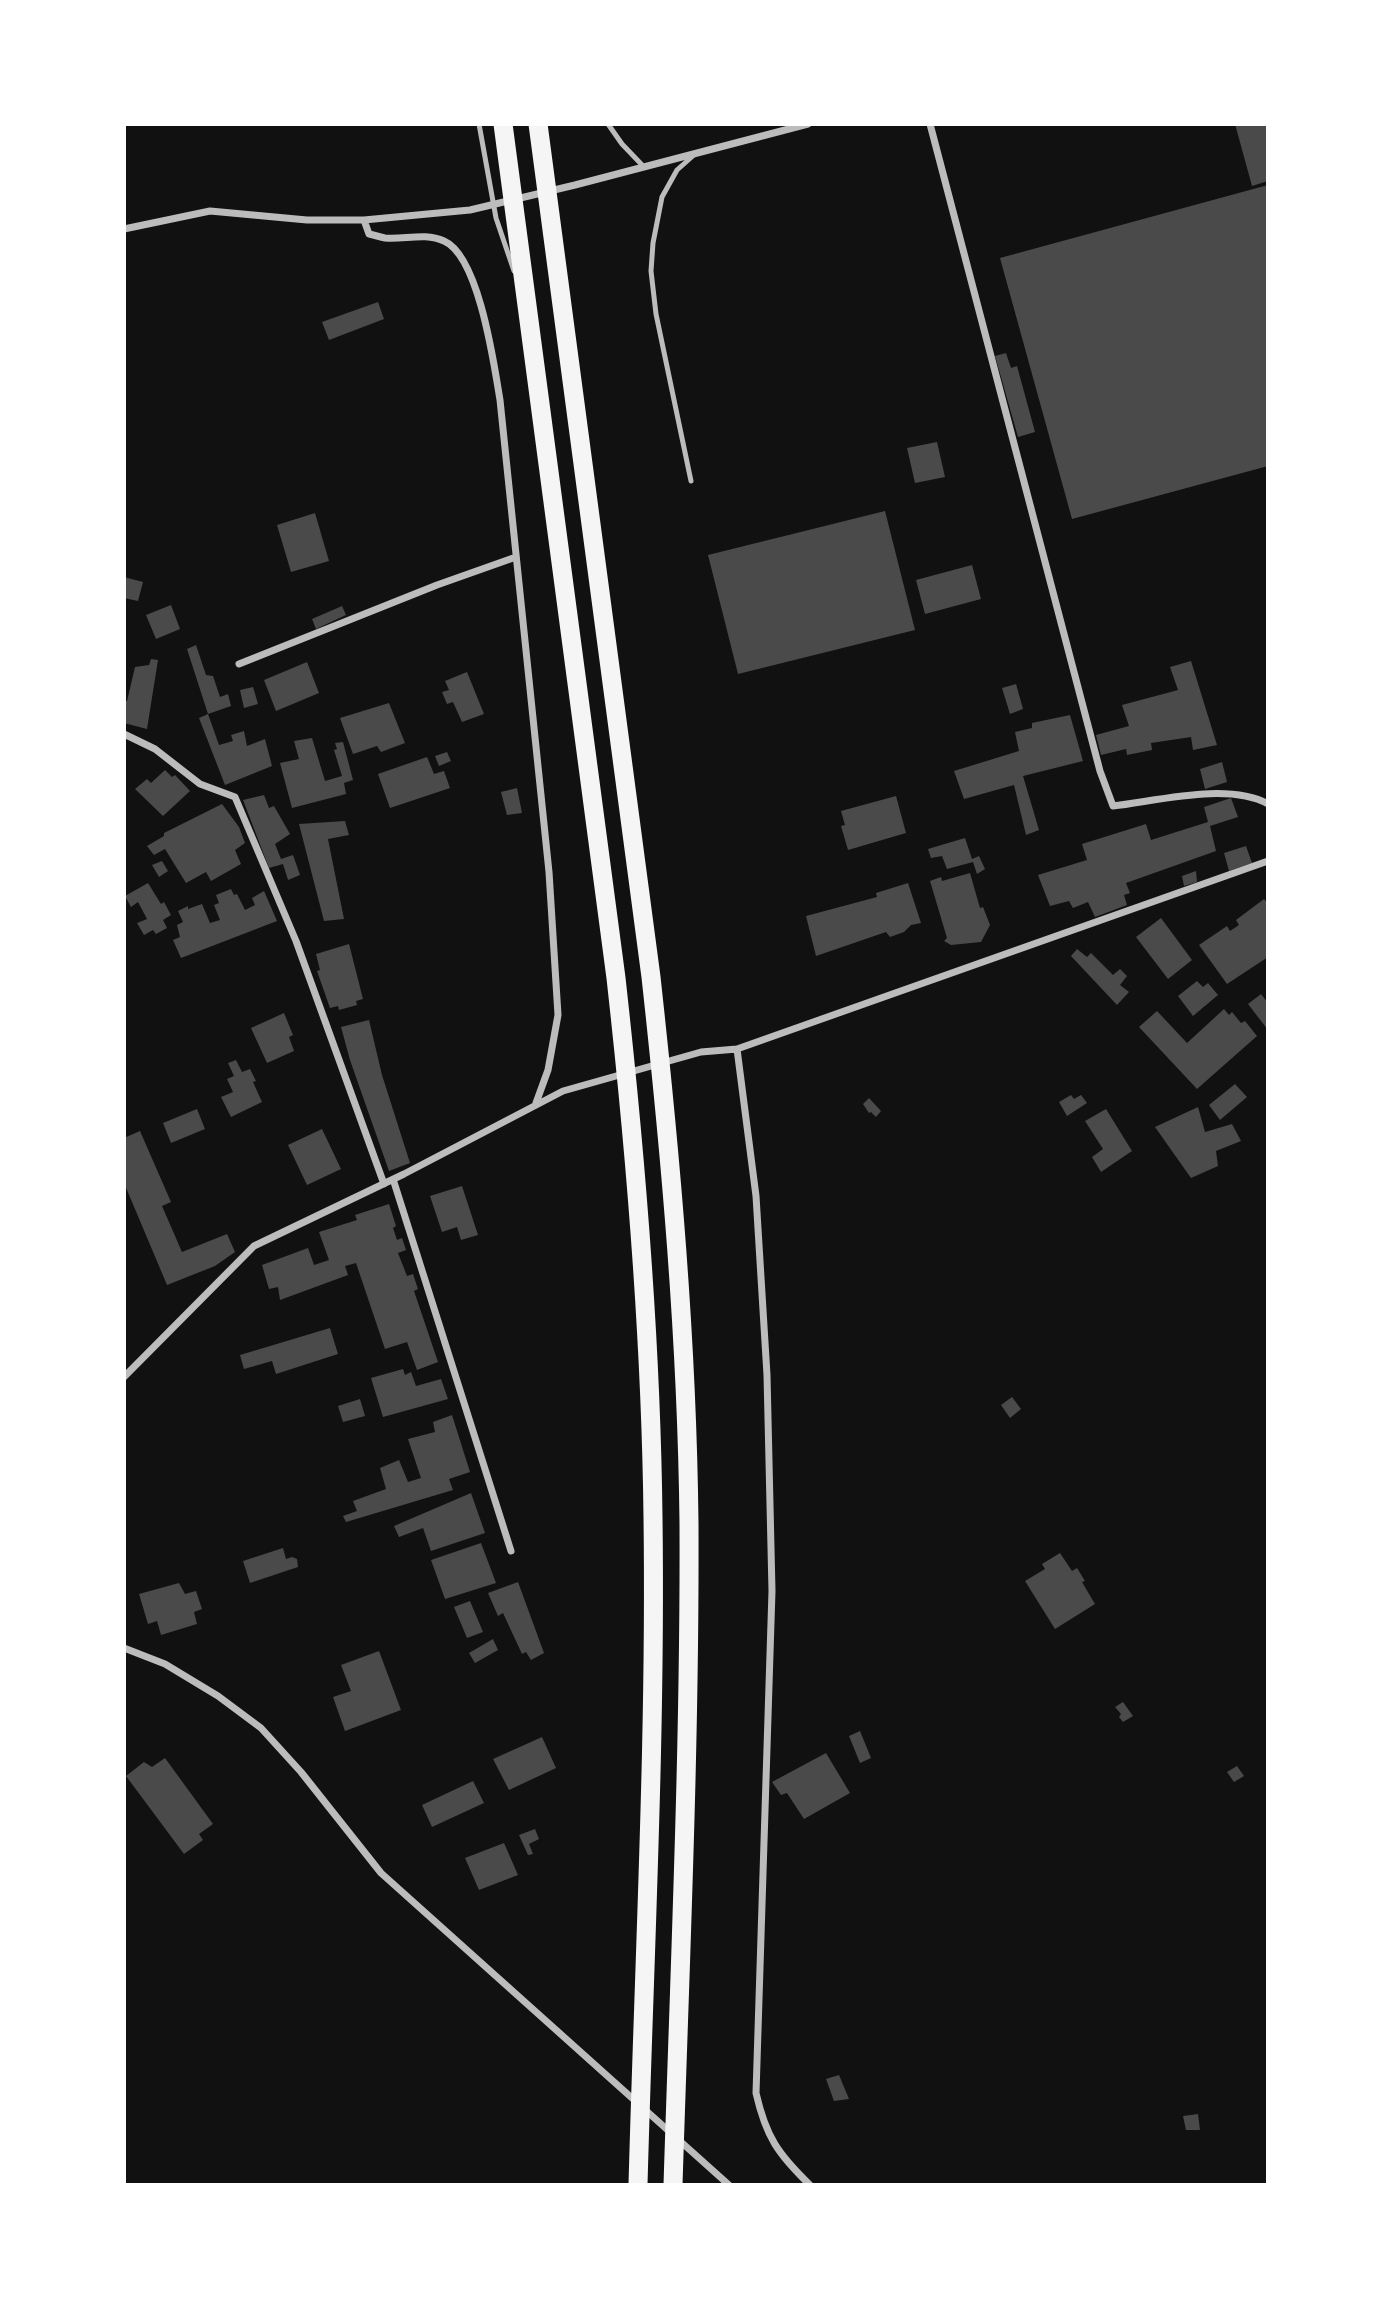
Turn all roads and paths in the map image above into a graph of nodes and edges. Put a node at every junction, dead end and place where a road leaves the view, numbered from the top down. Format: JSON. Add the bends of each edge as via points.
{"nodes":[{"id":1,"x":480,"y":124,"type":"edge"},
{"id":2,"x":503,"y":124,"type":"edge"},
{"id":3,"x":538,"y":124,"type":"edge"},
{"id":4,"x":608,"y":124,"type":"edge"},
{"id":5,"x":808,"y":124,"type":"edge"},
{"id":6,"x":930,"y":124,"type":"edge"},
{"id":7,"x":695,"y":154,"type":"junction"},
{"id":8,"x":644,"y":167,"type":"junction"},
{"id":9,"x":364,"y":220,"type":"junction"},
{"id":10,"x":124,"y":229,"type":"edge"},
{"id":11,"x":528,"y":312,"type":"junction"},
{"id":12,"x":691,"y":481,"type":"dead end"},
{"id":13,"x":516,"y":557,"type":"junction"},
{"id":14,"x":239,"y":664,"type":"dead end"},
{"id":15,"x":124,"y":734,"type":"edge"},
{"id":16,"x":1268,"y":804,"type":"edge"},
{"id":17,"x":1268,"y":861,"type":"edge"},
{"id":18,"x":737,"y":1048,"type":"junction"},
{"id":19,"x":536,"y":1104,"type":"junction"},
{"id":20,"x":393,"y":1180,"type":"junction"},
{"id":21,"x":384,"y":1184,"type":"junction"},
{"id":22,"x":124,"y":1377,"type":"edge"},
{"id":23,"x":511,"y":1551,"type":"dead end"},
{"id":24,"x":124,"y":1648,"type":"edge"},
{"id":25,"x":638,"y":2185,"type":"edge"},
{"id":26,"x":673,"y":2185,"type":"edge"},
{"id":27,"x":729,"y":2185,"type":"edge"},
{"id":28,"x":810,"y":2185,"type":"edge"}],
"edges":[{"from":1,"to":11,"type":"lane","via":[[496,218]]},
{"from":2,"to":11,"type":"highway"},
{"from":3,"to":26,"type":"highway","via":[[651,977],[679,1262],[688,1535]]},
{"from":4,"to":8,"type":"lane"},
{"from":5,"to":7,"type":"street"},
{"from":6,"to":16,"type":"street","via":[[1113,806],[1222,792]]},
{"from":7,"to":8,"type":"street"},
{"from":7,"to":12,"type":"lane","via":[[668,183],[651,271]]},
{"from":8,"to":9,"type":"street","via":[[470,210]]},
{"from":9,"to":10,"type":"street","via":[[210,211]]},
{"from":9,"to":13,"type":"street","via":[[369,234],[445,241],[464,261],[487,325],[500,400]]},
{"from":11,"to":25,"type":"highway","via":[[616,978],[643,1262],[653,1519]]},
{"from":13,"to":14,"type":"street"},
{"from":13,"to":19,"type":"street","via":[[549,872],[558,1015]]},
{"from":15,"to":21,"type":"street","via":[[155,749],[200,784],[235,797],[296,941]]},
{"from":17,"to":18,"type":"street"},
{"from":18,"to":19,"type":"street","via":[[701,1052],[598,1080]]},
{"from":18,"to":28,"type":"street","via":[[756,1196],[768,1375],[772,1577],[756,2093],[762,2122],[774,2144]]},
{"from":19,"to":20,"type":"street"},
{"from":20,"to":21,"type":"street"},
{"from":20,"to":23,"type":"street"},
{"from":21,"to":22,"type":"street","via":[[254,1246]]},
{"from":24,"to":27,"type":"street","via":[[164,1664],[261,1728],[382,1873]]}]}
